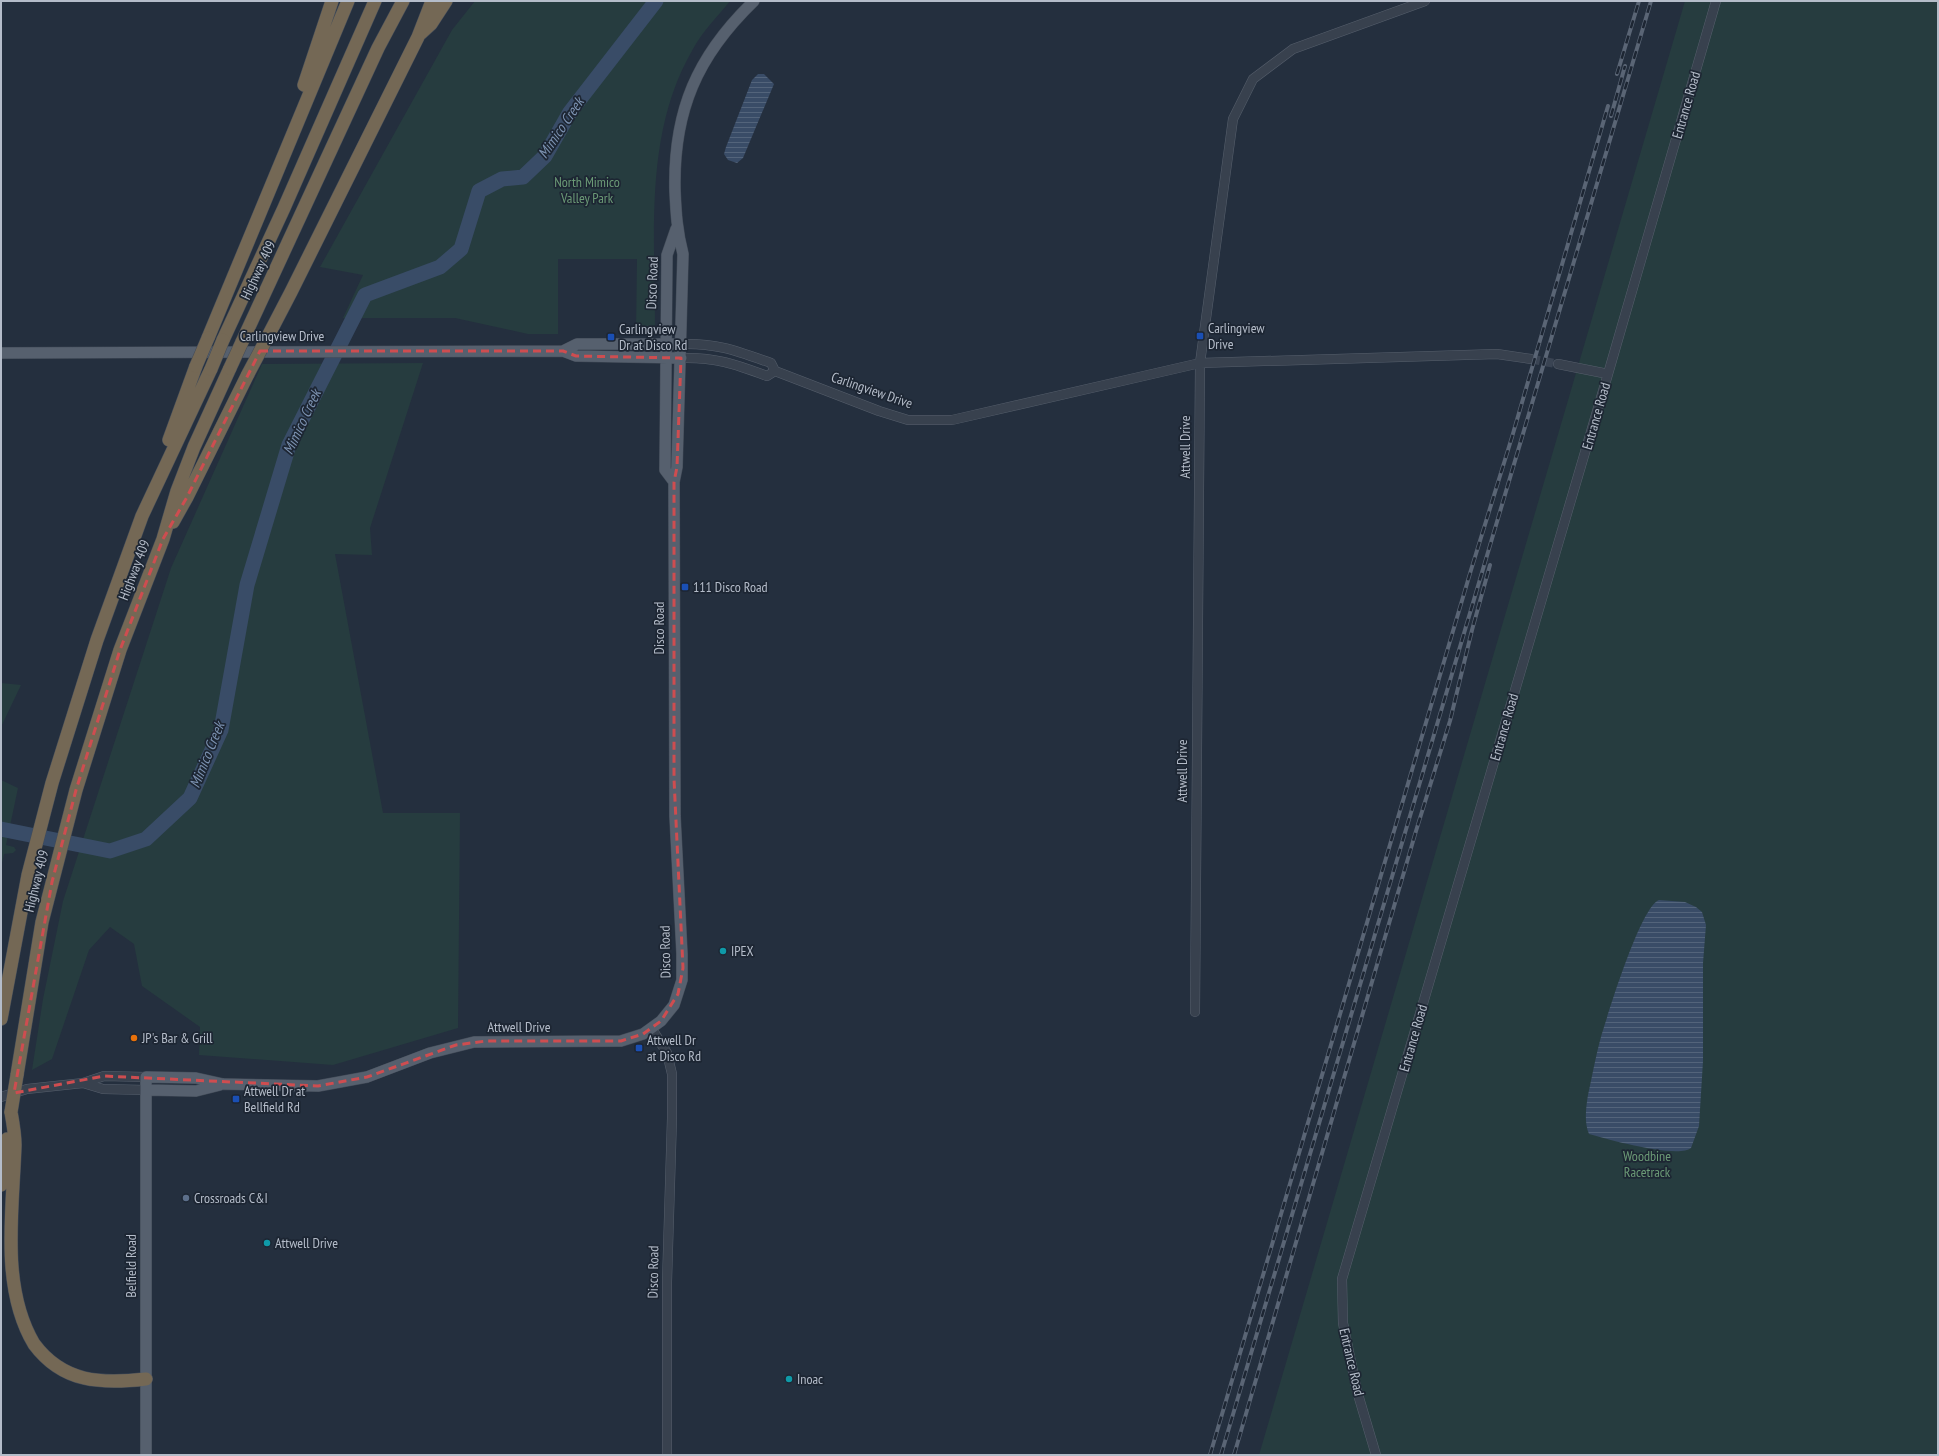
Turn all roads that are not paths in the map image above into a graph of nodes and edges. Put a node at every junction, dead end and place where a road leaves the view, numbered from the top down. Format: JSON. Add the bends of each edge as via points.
{"nodes":[{"id":1,"x":332,"y":1,"type":"edge"},
{"id":2,"x":348,"y":1,"type":"edge"},
{"id":3,"x":375,"y":1,"type":"edge"},
{"id":4,"x":402,"y":1,"type":"edge"},
{"id":5,"x":432,"y":1,"type":"edge"},
{"id":6,"x":446,"y":1,"type":"edge"},
{"id":7,"x":754,"y":1,"type":"edge"},
{"id":8,"x":1425,"y":1,"type":"edge"},
{"id":9,"x":1716,"y":1,"type":"edge"},
{"id":10,"x":418,"y":37,"type":"junction"},
{"id":11,"x":261,"y":210,"type":"junction"},
{"id":12,"x":676,"y":229,"type":"junction"},
{"id":13,"x":666,"y":344,"type":"junction"},
{"id":14,"x":681,"y":344,"type":"junction"},
{"id":15,"x":563,"y":351,"type":"junction"},
{"id":16,"x":1,"y":353,"type":"edge"},
{"id":17,"x":665,"y":358,"type":"junction"},
{"id":18,"x":681,"y":358,"type":"junction"},
{"id":19,"x":1531,"y":359,"type":"tunnel mouth"},
{"id":20,"x":1200,"y":363,"type":"junction"},
{"id":21,"x":1558,"y":364,"type":"tunnel mouth"},
{"id":22,"x":775,"y":371,"type":"junction"},
{"id":23,"x":1608,"y":374,"type":"junction"},
{"id":24,"x":674,"y":482,"type":"junction"},
{"id":25,"x":142,"y":516,"type":"junction"},
{"id":26,"x":163,"y":539,"type":"junction"},
{"id":27,"x":1195,"y":1012,"type":"dead end"},
{"id":28,"x":1,"y":1019,"type":"edge"},
{"id":29,"x":652,"y":1029,"type":"junction"},
{"id":30,"x":146,"y":1077,"type":"junction"},
{"id":31,"x":83,"y":1082,"type":"junction"},
{"id":32,"x":223,"y":1084,"type":"junction"},
{"id":33,"x":146,"y":1090,"type":"junction"},
{"id":34,"x":1,"y":1097,"type":"edge"},
{"id":35,"x":11,"y":1112,"type":"junction"},
{"id":36,"x":1,"y":1185,"type":"edge"},
{"id":37,"x":146,"y":1379,"type":"junction"},
{"id":38,"x":146,"y":1455,"type":"edge"},
{"id":39,"x":666,"y":1455,"type":"edge"},
{"id":40,"x":1376,"y":1455,"type":"edge"}],
"edges":[{"from":1,"to":11,"type":"highway"},
{"from":2,"to":11,"type":"highway"},
{"from":3,"to":25,"type":"highway","name":"Highway 409","bridge":true,"via":[[284,208]]},
{"from":4,"to":26,"type":"highway","name":"Highway 409","bridge":true,"via":[[191,454]]},
{"from":5,"to":10,"type":"highway"},
{"from":6,"to":10,"type":"highway","via":[[431,24]]},
{"from":7,"to":12,"type":"main road","name":"Disco Road","via":[[732,22],[705,60],[685,106],[675,150]]},
{"from":8,"to":20,"type":"street","name":"Attwell Drive","via":[[1293,49],[1253,79],[1233,119]]},
{"from":9,"to":23,"type":"street","name":"Entrance Road"},
{"from":10,"to":26,"type":"highway","bridge":true,"via":[[187,497]]},
{"from":11,"to":25,"type":"highway","bridge":true,"via":[[196,366]]},
{"from":12,"to":13,"type":"main road","name":"Disco Road","via":[[667,255]]},
{"from":12,"to":14,"type":"main road","name":"Disco Road","via":[[683,254]]},
{"from":13,"to":14,"type":"main road","name":"Carlingview Drive"},
{"from":13,"to":15,"type":"main road","name":"Carlingview Drive","via":[[577,344]]},
{"from":13,"to":17,"type":"main road","name":"Disco Road"},
{"from":14,"to":18,"type":"main road","name":"Disco Road"},
{"from":14,"to":22,"type":"street","name":"Carlingview Drive","via":[[724,347],[771,363]]},
{"from":15,"to":16,"type":"main road","name":"Carlingview Drive"},
{"from":15,"to":17,"type":"main road","name":"Carlingview Drive","via":[[576,356]]},
{"from":17,"to":18,"type":"main road","name":"Carlingview Drive"},
{"from":17,"to":24,"type":"main road","name":"Disco Road","via":[[665,470]]},
{"from":18,"to":22,"type":"street","name":"Carlingview Drive","via":[[705,357],[767,376]]},
{"from":18,"to":24,"type":"main road","name":"Disco Road","via":[[677,467]]},
{"from":19,"to":20,"type":"street","name":"Carlingview Drive","via":[[1497,354]]},
{"from":20,"to":22,"type":"street","name":"Carlingview Drive","via":[[952,420],[928,421],[908,420],[879,411]]},
{"from":20,"to":27,"type":"street","name":"Attwell Drive"},
{"from":21,"to":23,"type":"street"},
{"from":23,"to":40,"type":"street","name":"Entrance Road","via":[[1342,1279],[1343,1323],[1357,1391]]},
{"from":24,"to":29,"type":"main road","name":"Disco Road","via":[[675,816],[683,968],[674,1005]]},
{"from":25,"to":28,"type":"highway","name":"Highway 409","via":[[97,640],[52,783],[28,875]]},
{"from":26,"to":35,"type":"highway","name":"Highway 409","bridge":true,"via":[[120,650],[76,790],[42,922]]},
{"from":29,"to":32,"type":"main road","name":"Attwell Drive","via":[[621,1041],[474,1042],[430,1053],[367,1077],[318,1086]]},
{"from":29,"to":39,"type":"street","name":"Disco Road","via":[[667,1053],[672,1074]]},
{"from":30,"to":31,"type":"street","name":"Attwell Drive","via":[[104,1076]]},
{"from":30,"to":32,"type":"main road","name":"Attwell Drive","via":[[196,1078]]},
{"from":30,"to":33,"type":"main road","name":"Belfield Road"},
{"from":31,"to":33,"type":"street","name":"Attwell Drive","via":[[103,1089]]},
{"from":31,"to":34,"type":"street","name":"Attwell Drive","via":[[27,1089]]},
{"from":32,"to":33,"type":"main road","name":"Attwell Drive","via":[[196,1091]]},
{"from":33,"to":37,"type":"main road","name":"Belfield Road"},
{"from":35,"to":36,"type":"highway","name":"Highway 409"},
{"from":35,"to":37,"type":"highway","via":[[15,1144],[9,1268],[12,1295],[18,1316],[28,1336],[41,1353],[68,1373],[103,1381]]},
{"from":37,"to":38,"type":"main road","name":"Belfield Road"}]}
